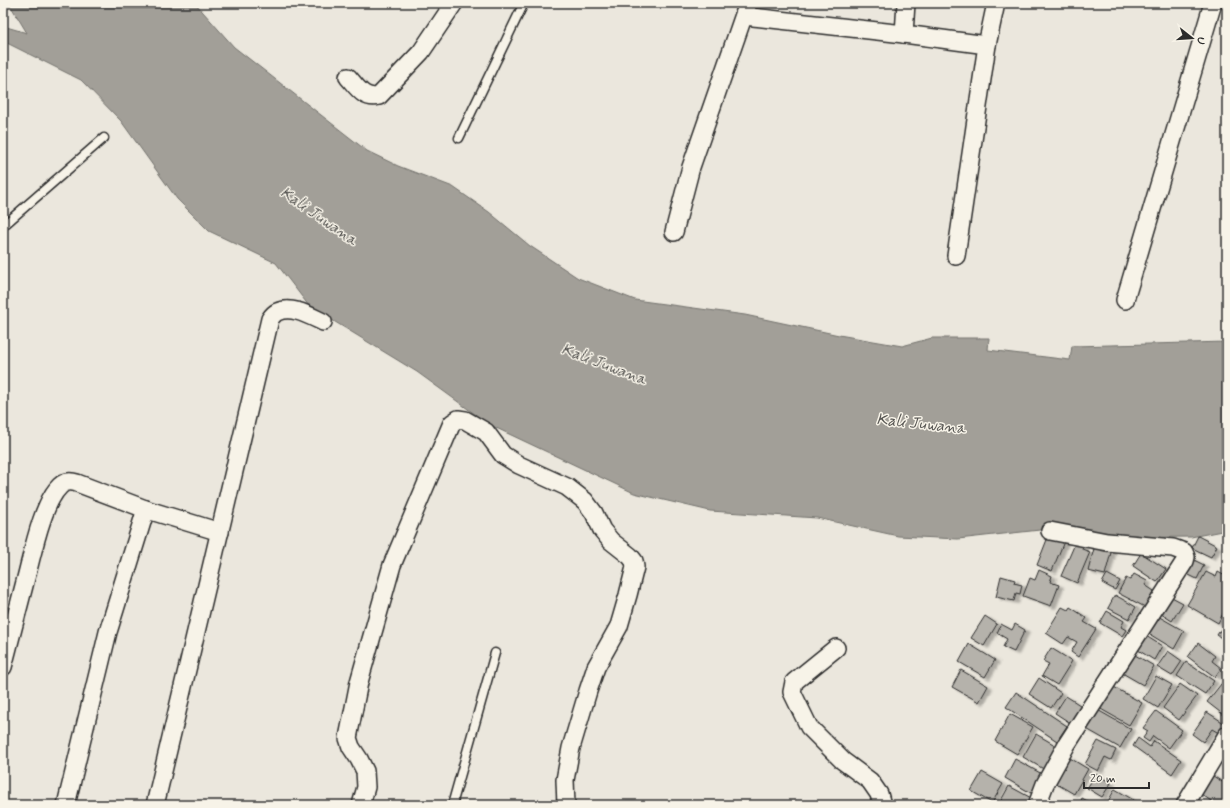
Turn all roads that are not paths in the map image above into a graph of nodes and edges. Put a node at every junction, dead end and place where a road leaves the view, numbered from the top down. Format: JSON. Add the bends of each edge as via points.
{"nodes":[{"id":1,"x":454,"y":3,"type":"edge"},
{"id":2,"x":524,"y":3,"type":"edge"},
{"id":3,"x":906,"y":3,"type":"edge"},
{"id":4,"x":996,"y":3,"type":"edge"},
{"id":5,"x":1213,"y":3,"type":"edge"},
{"id":6,"x":746,"y":9,"type":"edge"},
{"id":7,"x":904,"y":34,"type":"junction"},
{"id":8,"x":987,"y":45,"type":"junction"},
{"id":9,"x":348,"y":77,"type":"dead end"},
{"id":10,"x":104,"y":138,"type":"dead end"},
{"id":11,"x":459,"y":138,"type":"dead end"},
{"id":12,"x":3,"y":226,"type":"edge"},
{"id":13,"x":674,"y":232,"type":"dead end"},
{"id":14,"x":956,"y":256,"type":"dead end"},
{"id":15,"x":1125,"y":300,"type":"dead end"},
{"id":16,"x":323,"y":322,"type":"dead end"},
{"id":17,"x":147,"y":510,"type":"junction"},
{"id":18,"x":1050,"y":531,"type":"dead end"},
{"id":19,"x":220,"y":532,"type":"junction"},
{"id":20,"x":836,"y":648,"type":"dead end"},
{"id":21,"x":495,"y":653,"type":"dead end"},
{"id":22,"x":3,"y":667,"type":"edge"},
{"id":23,"x":1227,"y":735,"type":"edge"},
{"id":24,"x":66,"y":805,"type":"edge"},
{"id":25,"x":155,"y":805,"type":"edge"},
{"id":26,"x":361,"y":805,"type":"edge"},
{"id":27,"x":452,"y":805,"type":"edge"},
{"id":28,"x":566,"y":805,"type":"edge"},
{"id":29,"x":882,"y":805,"type":"edge"},
{"id":30,"x":1037,"y":805,"type":"edge"},
{"id":31,"x":1185,"y":805,"type":"edge"}],
"edges":[{"from":1,"to":9,"type":"street","via":[[421,52],[379,96],[363,94]]},
{"from":2,"to":11,"type":"lane"},
{"from":3,"to":7,"type":"street"},
{"from":4,"to":8,"type":"street"},
{"from":5,"to":15,"type":"street"},
{"from":6,"to":7,"type":"street"},
{"from":6,"to":13,"type":"street","via":[[691,167]]},
{"from":7,"to":8,"type":"street"},
{"from":8,"to":14,"type":"street"},
{"from":10,"to":12,"type":"lane"},
{"from":16,"to":19,"type":"street","via":[[295,310],[276,312],[270,318]]},
{"from":17,"to":19,"type":"street"},
{"from":17,"to":22,"type":"street","via":[[71,481],[60,485],[40,525]]},
{"from":17,"to":24,"type":"street","via":[[108,632]]},
{"from":18,"to":30,"type":"street","via":[[1107,542],[1173,548],[1184,552],[1186,556],[1067,744],[1045,784]]},
{"from":19,"to":25,"type":"street"},
{"from":20,"to":29,"type":"street","via":[[794,682],[792,692],[809,727],[843,761],[870,782],[879,794]]},
{"from":21,"to":27,"type":"lane"},
{"from":23,"to":31,"type":"street"},
{"from":26,"to":28,"type":"street","via":[[366,787],[366,771],[348,738],[359,682],[392,565],[452,423],[465,420],[486,432],[503,456],[567,487],[585,501],[602,530],[634,561],[630,588],[619,626],[596,667],[571,748],[565,780]]}]}
